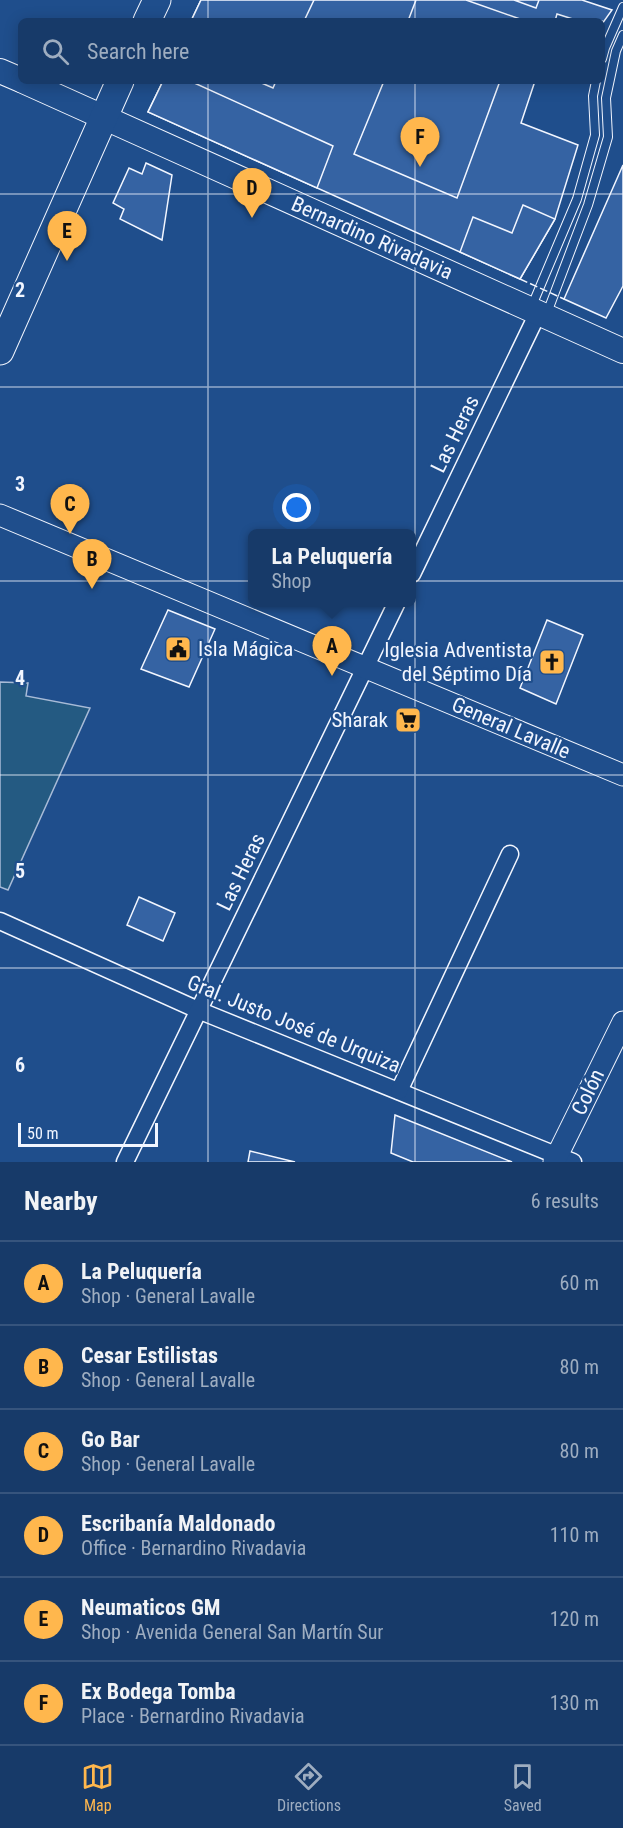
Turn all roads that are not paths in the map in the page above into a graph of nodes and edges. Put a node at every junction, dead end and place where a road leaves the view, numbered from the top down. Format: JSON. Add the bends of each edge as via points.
{"nodes":[{"id":1,"x":157,"y":0,"type":"edge"},
{"id":2,"x":623,"y":7,"type":"edge"},
{"id":3,"x":148,"y":18,"type":"edge"},
{"id":4,"x":623,"y":35,"type":"edge"},
{"id":5,"x":605,"y":48,"type":"edge"},
{"id":6,"x":0,"y":71,"type":"edge"},
{"id":7,"x":18,"y":79,"type":"edge"},
{"id":8,"x":29,"y":84,"type":"edge"},
{"id":9,"x":119,"y":84,"type":"edge"},
{"id":10,"x":595,"y":84,"type":"edge"},
{"id":11,"x":104,"y":116,"type":"junction"},
{"id":12,"x":538,"y":313,"type":"junction"},
{"id":13,"x":0,"y":351,"type":"edge"},
{"id":14,"x":623,"y":351,"type":"edge"},
{"id":15,"x":0,"y":515,"type":"edge"},
{"id":16,"x":416,"y":564,"type":"edge"},
{"id":17,"x":395,"y":607,"type":"edge"},
{"id":18,"x":366,"y":667,"type":"junction"},
{"id":19,"x":623,"y":775,"type":"edge"},
{"id":20,"x":510,"y":854,"type":"dead end"},
{"id":21,"x":0,"y":921,"type":"edge"},
{"id":22,"x":198,"y":1010,"type":"junction"},
{"id":23,"x":623,"y":1022,"type":"edge"},
{"id":24,"x":399,"y":1091,"type":"junction"},
{"id":25,"x":561,"y":1160,"type":"edge"},
{"id":26,"x":125,"y":1162,"type":"edge"}],
"edges":[{"from":1,"to":3,"type":"main road"},
{"from":2,"to":5,"type":"lane"},
{"from":4,"to":12,"type":"lane","via":[[606,98],[608,137],[588,205]]},
{"from":6,"to":7,"type":"main road","name":"Bernardino Rivadavia"},
{"from":8,"to":11,"type":"main road","name":"Bernardino Rivadavia"},
{"from":9,"to":11,"type":"main road"},
{"from":10,"to":12,"type":"lane","via":[[595,135]]},
{"from":11,"to":12,"type":"main road","name":"Bernardino Rivadavia"},
{"from":11,"to":13,"type":"main road"},
{"from":12,"to":14,"type":"main road","name":"Bernardino Rivadavia"},
{"from":12,"to":16,"type":"street","name":"Las Heras"},
{"from":15,"to":18,"type":"street","name":"General Lavalle"},
{"from":17,"to":18,"type":"street","name":"Las Heras"},
{"from":18,"to":19,"type":"street","name":"General Lavalle"},
{"from":18,"to":22,"type":"street","name":"Las Heras"},
{"from":20,"to":24,"type":"street"},
{"from":21,"to":22,"type":"street","name":"Gral. Justo José de Urquiza"},
{"from":22,"to":24,"type":"street","name":"Gral. Justo José de Urquiza"},
{"from":22,"to":26,"type":"street","name":"Las Heras"},
{"from":23,"to":25,"type":"street","name":"Colón"},
{"from":24,"to":25,"type":"street","name":"Gral. Justo José de Urquiza"}]}
